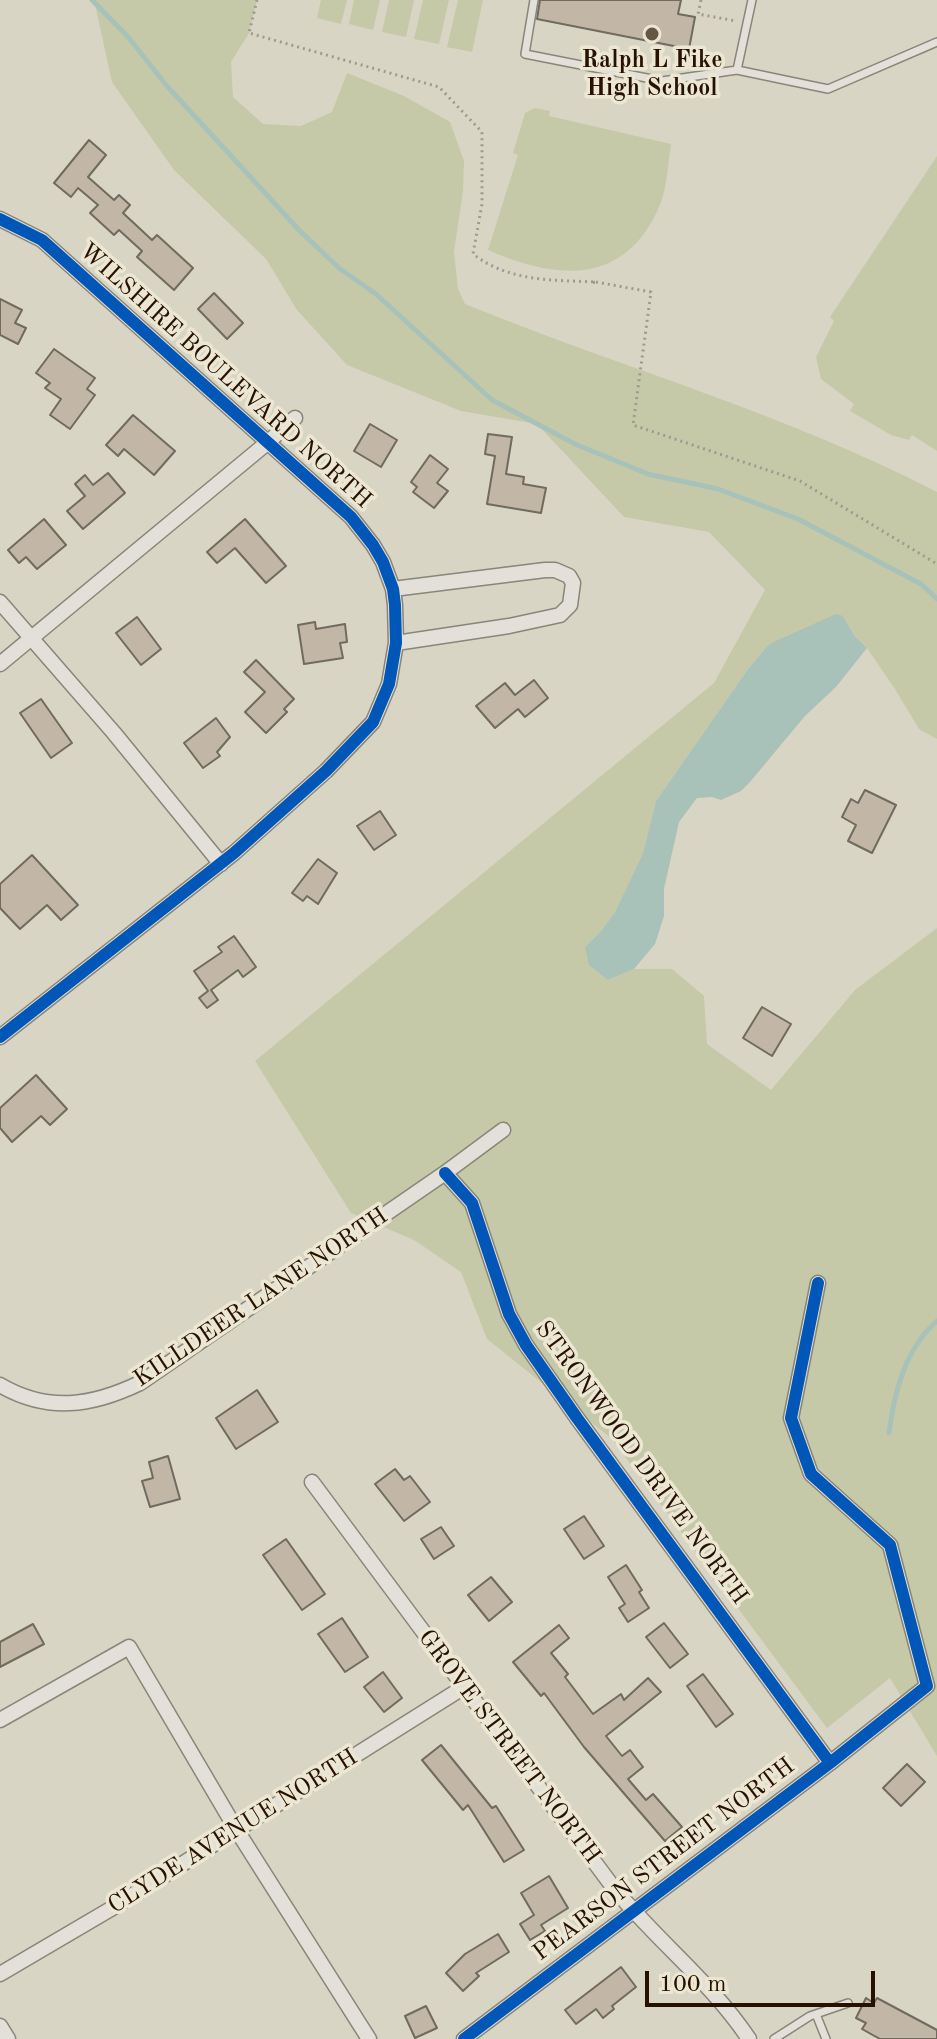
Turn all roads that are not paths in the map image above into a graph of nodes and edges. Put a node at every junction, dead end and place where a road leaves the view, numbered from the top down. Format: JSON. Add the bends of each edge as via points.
{"nodes":[{"id":1,"x":534,"y":0,"type":"edge"},
{"id":2,"x":752,"y":0,"type":"edge"},
{"id":3,"x":937,"y":42,"type":"edge"},
{"id":4,"x":737,"y":70,"type":"junction"},
{"id":5,"x":0,"y":219,"type":"edge"},
{"id":6,"x":295,"y":418,"type":"dead end"},
{"id":7,"x":267,"y":443,"type":"junction"},
{"id":8,"x":393,"y":589,"type":"junction"},
{"id":9,"x":0,"y":602,"type":"edge"},
{"id":10,"x":33,"y":638,"type":"junction"},
{"id":11,"x":396,"y":643,"type":"junction"},
{"id":12,"x":0,"y":664,"type":"edge"},
{"id":13,"x":221,"y":864,"type":"junction"},
{"id":14,"x":0,"y":1037,"type":"edge"},
{"id":15,"x":503,"y":1130,"type":"dead end"},
{"id":16,"x":445,"y":1173,"type":"junction"},
{"id":17,"x":818,"y":1283,"type":"dead end"},
{"id":18,"x":0,"y":1385,"type":"edge"},
{"id":19,"x":312,"y":1482,"type":"dead end"},
{"id":20,"x":464,"y":1687,"type":"junction"},
{"id":21,"x":0,"y":1720,"type":"edge"},
{"id":22,"x":830,"y":1763,"type":"junction"},
{"id":23,"x":236,"y":1829,"type":"junction"},
{"id":24,"x":633,"y":1912,"type":"junction"},
{"id":25,"x":0,"y":1974,"type":"edge"},
{"id":26,"x":848,"y":2003,"type":"dead end"},
{"id":27,"x":816,"y":2014,"type":"junction"},
{"id":28,"x":0,"y":2026,"type":"edge"},
{"id":29,"x":8,"y":2039,"type":"edge"},
{"id":30,"x":369,"y":2039,"type":"edge"},
{"id":31,"x":464,"y":2039,"type":"edge"},
{"id":32,"x":749,"y":2039,"type":"edge"},
{"id":33,"x":774,"y":2039,"type":"edge"},
{"id":34,"x":826,"y":2039,"type":"edge"}],
"edges":[{"from":1,"to":4,"type":"lane","via":[[525,54],[662,81]]},
{"from":2,"to":4,"type":"lane"},
{"from":3,"to":4,"type":"lane","via":[[828,89]]},
{"from":5,"to":7,"type":"street","name":"WILSHIRE BOULEVARD NORTH","via":[[42,240]]},
{"from":6,"to":7,"type":"street"},
{"from":7,"to":8,"type":"street","name":"WILSHIRE BOULEVARD NORTH","via":[[351,517],[373,545]]},
{"from":7,"to":10,"type":"street"},
{"from":8,"to":11,"type":"street","name":"WILSHIRE BOULEVARD NORTH"},
{"from":8,"to":11,"type":"street","via":[[545,570],[569,576],[573,583],[570,605],[560,615]]},
{"from":9,"to":10,"type":"street"},
{"from":10,"to":12,"type":"street"},
{"from":10,"to":13,"type":"street"},
{"from":11,"to":13,"type":"street","name":"WILSHIRE BOULEVARD NORTH","via":[[389,684],[373,722]]},
{"from":13,"to":14,"type":"street","name":"WILSHIRE BOULEVARD NORTH"},
{"from":15,"to":16,"type":"street","name":"KILLDEER LANE NORTH"},
{"from":16,"to":18,"type":"street","name":"KILLDEER LANE NORTH","via":[[140,1383],[82,1403],[40,1401]]},
{"from":16,"to":22,"type":"street","name":"STRONWOOD DRIVE NORTH","via":[[472,1203],[509,1314],[526,1345]]},
{"from":17,"to":22,"type":"street","name":"PEARSON STREET NORTH","via":[[791,1418],[811,1474],[890,1545],[927,1686]]},
{"from":19,"to":20,"type":"street","name":"GROVE STREET NORTH"},
{"from":20,"to":23,"type":"street","name":"CLYDE AVENUE NORTH"},
{"from":20,"to":24,"type":"street","name":"GROVE STREET NORTH"},
{"from":21,"to":23,"type":"street","via":[[129,1647]]},
{"from":22,"to":24,"type":"street","name":"PEARSON STREET NORTH"},
{"from":23,"to":25,"type":"street","name":"CLYDE AVENUE NORTH"},
{"from":23,"to":30,"type":"street"},
{"from":24,"to":31,"type":"street","name":"PEARSON STREET NORTH"},
{"from":24,"to":32,"type":"street","name":"GROVE STREET NORTH","via":[[698,1975]]},
{"from":26,"to":27,"type":"lane"},
{"from":27,"to":33,"type":"lane"},
{"from":27,"to":34,"type":"lane"},
{"from":28,"to":29,"type":"street"}]}
